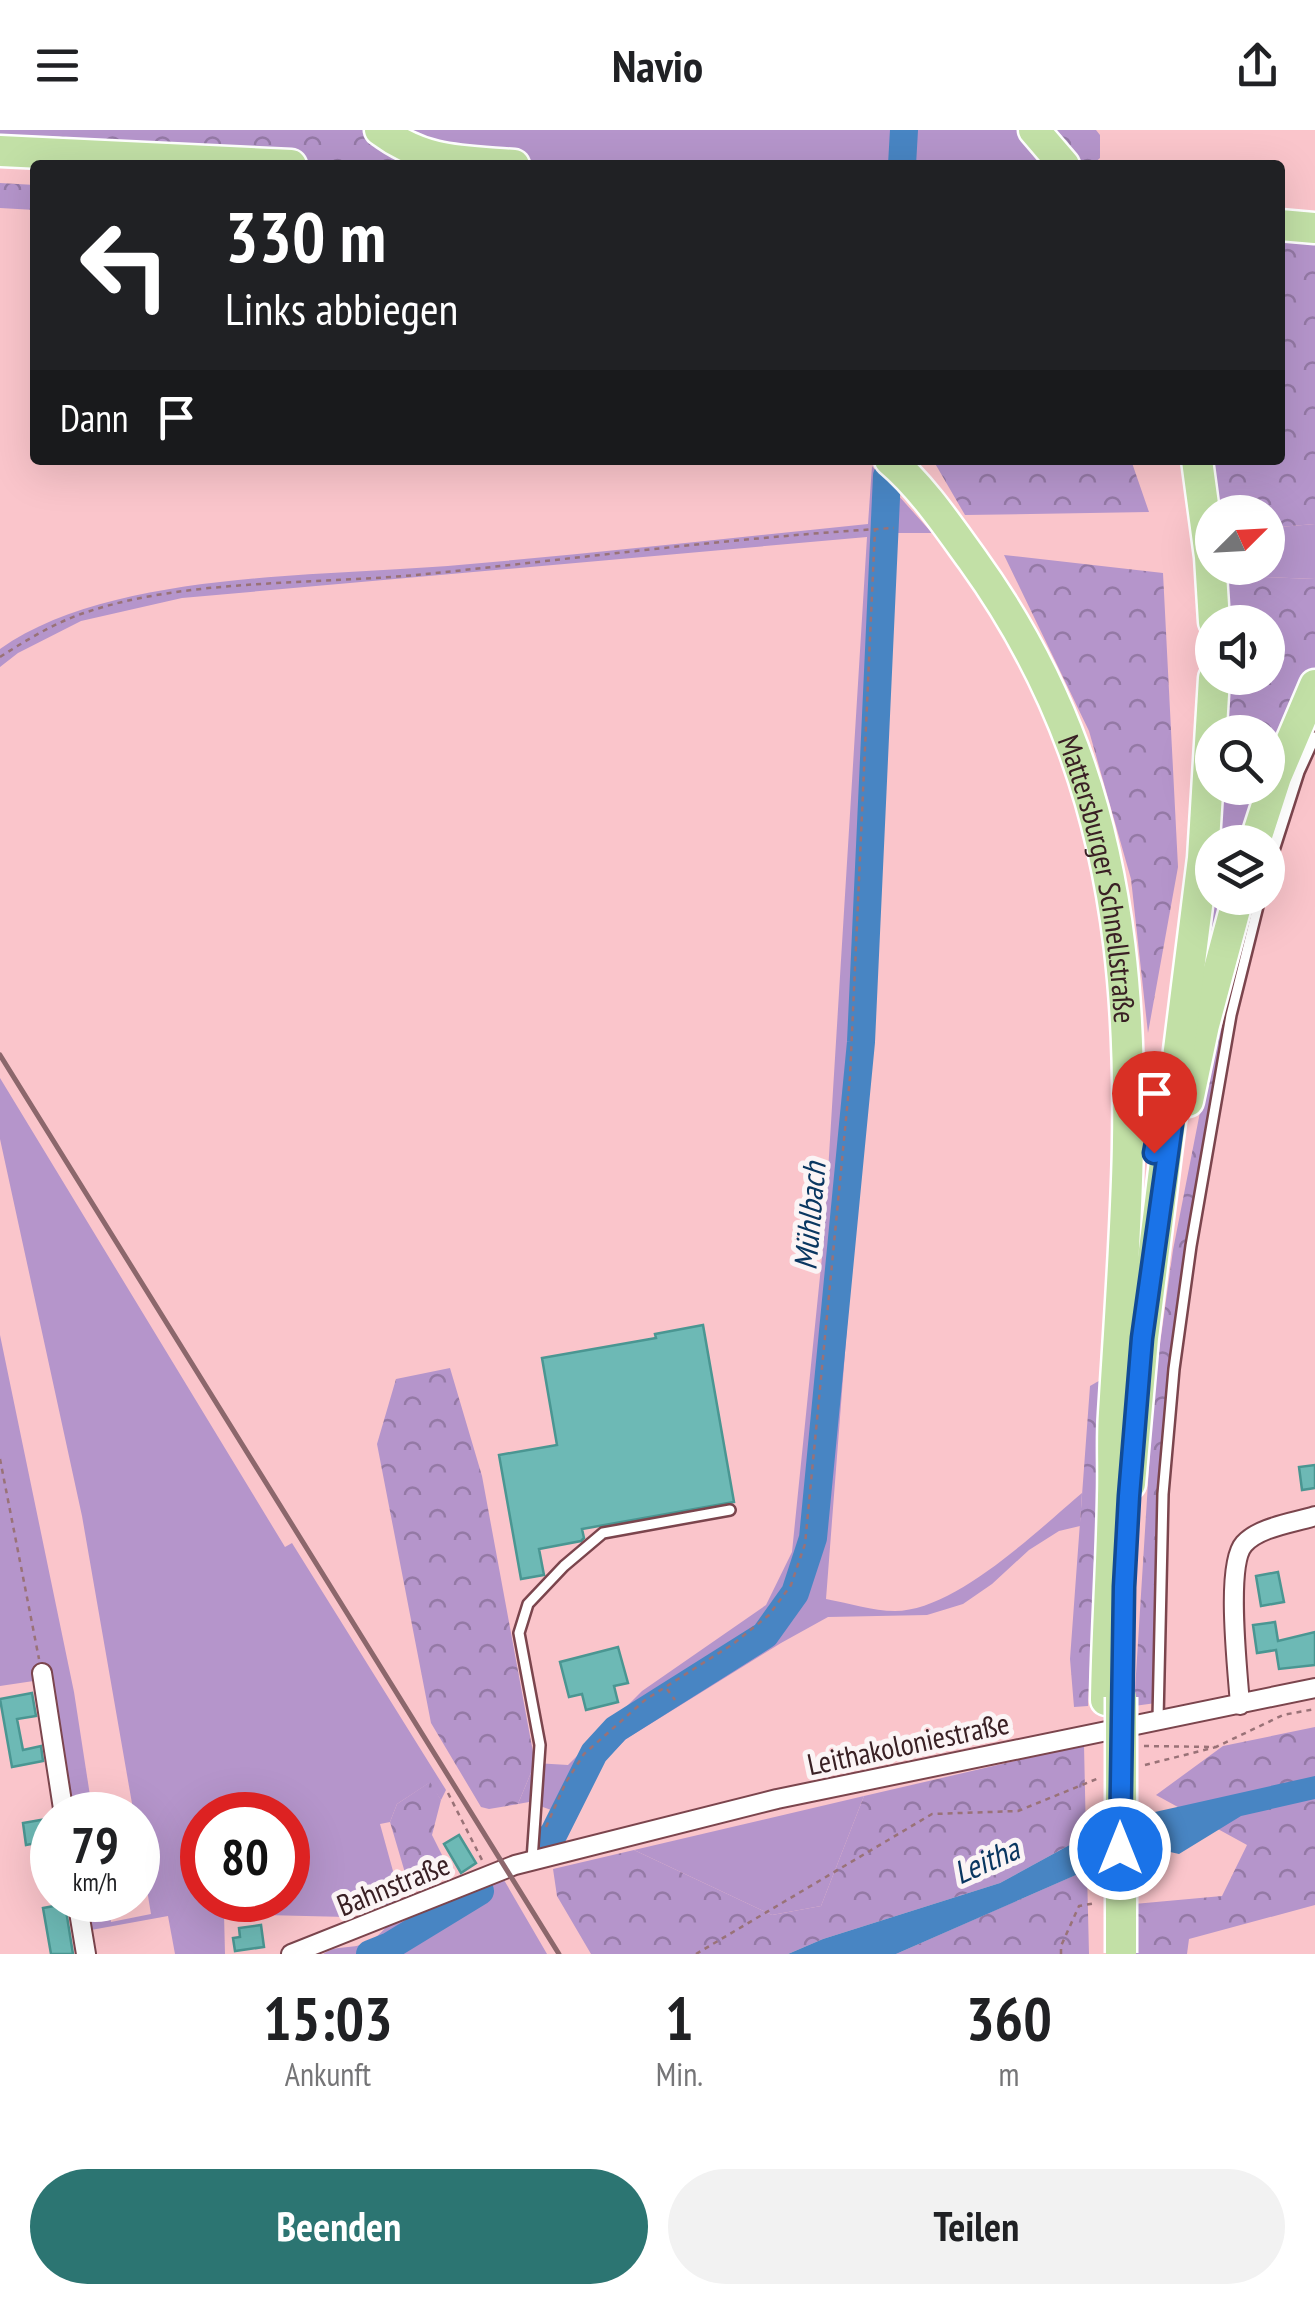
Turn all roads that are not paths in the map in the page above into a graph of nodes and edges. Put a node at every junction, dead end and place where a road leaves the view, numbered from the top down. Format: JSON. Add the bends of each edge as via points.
{"nodes":[{"id":1,"x":380,"y":130,"type":"edge"},
{"id":2,"x":1034,"y":130,"type":"edge"},
{"id":3,"x":0,"y":151,"type":"edge"},
{"id":4,"x":187,"y":160,"type":"edge"},
{"id":5,"x":466,"y":160,"type":"edge"},
{"id":6,"x":1059,"y":160,"type":"edge"},
{"id":7,"x":0,"y":167,"type":"edge"},
{"id":8,"x":30,"y":169,"type":"edge"},
{"id":9,"x":1285,"y":225,"type":"edge"},
{"id":10,"x":1315,"y":228,"type":"edge"},
{"id":11,"x":896,"y":465,"type":"edge"},
{"id":12,"x":1198,"y":465,"type":"edge"},
{"id":13,"x":1213,"y":605,"type":"edge"},
{"id":14,"x":1315,"y":685,"type":"edge"},
{"id":15,"x":1213,"y":695,"type":"edge"},
{"id":16,"x":1315,"y":737,"type":"edge"},
{"id":17,"x":1260,"y":825,"type":"edge"},
{"id":18,"x":1282,"y":825,"type":"edge"},
{"id":19,"x":1233,"y":915,"type":"edge"},
{"id":20,"x":1256,"y":915,"type":"edge"},
{"id":21,"x":1173,"y":1080,"type":"junction"},
{"id":22,"x":1155,"y":1235,"type":"junction"},
{"id":23,"x":1114,"y":1494,"type":"junction"},
{"id":24,"x":730,"y":1510,"type":"dead end"},
{"id":25,"x":1315,"y":1516,"type":"edge"},
{"id":26,"x":42,"y":1673,"type":"road end"},
{"id":27,"x":1315,"y":1688,"type":"edge"},
{"id":28,"x":1113,"y":1699,"type":"junction"},
{"id":29,"x":1240,"y":1705,"type":"junction"},
{"id":30,"x":1158,"y":1718,"type":"junction"},
{"id":31,"x":60,"y":1792,"type":"edge"},
{"id":32,"x":526,"y":1857,"type":"junction"},
{"id":33,"x":81,"y":1922,"type":"edge"},
{"id":34,"x":86,"y":1954,"type":"edge"},
{"id":35,"x":292,"y":1954,"type":"edge"},
{"id":36,"x":1116,"y":1954,"type":"edge"}],
"edges":[{"from":1,"to":5,"type":"highway","via":[[427,156]]},
{"from":2,"to":6,"type":"highway"},
{"from":3,"to":4,"type":"highway"},
{"from":7,"to":8,"type":"highway"},
{"from":9,"to":10,"type":"highway"},
{"from":11,"to":23,"type":"highway","name":"Mattersburger Schnellstraße","via":[[989,583],[1045,680],[1086,784],[1108,865],[1128,1054]]},
{"from":12,"to":13,"type":"highway"},
{"from":14,"to":17,"type":"highway"},
{"from":15,"to":21,"type":"highway","name":"Mattersburger Schnellstraße","via":[[1203,858]]},
{"from":16,"to":18,"type":"lane"},
{"from":19,"to":22,"type":"highway"},
{"from":20,"to":30,"type":"lane","via":[[1231,1015],[1174,1369]]},
{"from":21,"to":22,"type":"highway","name":"Mattersburger Schnellstraße"},
{"from":21,"to":23,"type":"highway","via":[[1148,1191]]},
{"from":22,"to":28,"type":"highway","name":"Mattersburger Schnellstraße"},
{"from":23,"to":28,"type":"highway","name":"Mattersburger Schnellstraße"},
{"from":24,"to":32,"type":"lane","via":[[603,1533],[528,1604],[519,1633],[540,1745]]},
{"from":25,"to":29,"type":"street","via":[[1260,1533],[1236,1556]]},
{"from":26,"to":31,"type":"street"},
{"from":27,"to":29,"type":"street","name":"Leithakoloniestraße"},
{"from":28,"to":36,"type":"highway","name":"Mattersburger Schnellstraße"},
{"from":29,"to":30,"type":"street","name":"Leithakoloniestraße"},
{"from":30,"to":32,"type":"street","name":"Leithakoloniestraße"},
{"from":32,"to":35,"type":"street","name":"Bahnstraße"},
{"from":33,"to":34,"type":"street"}]}
